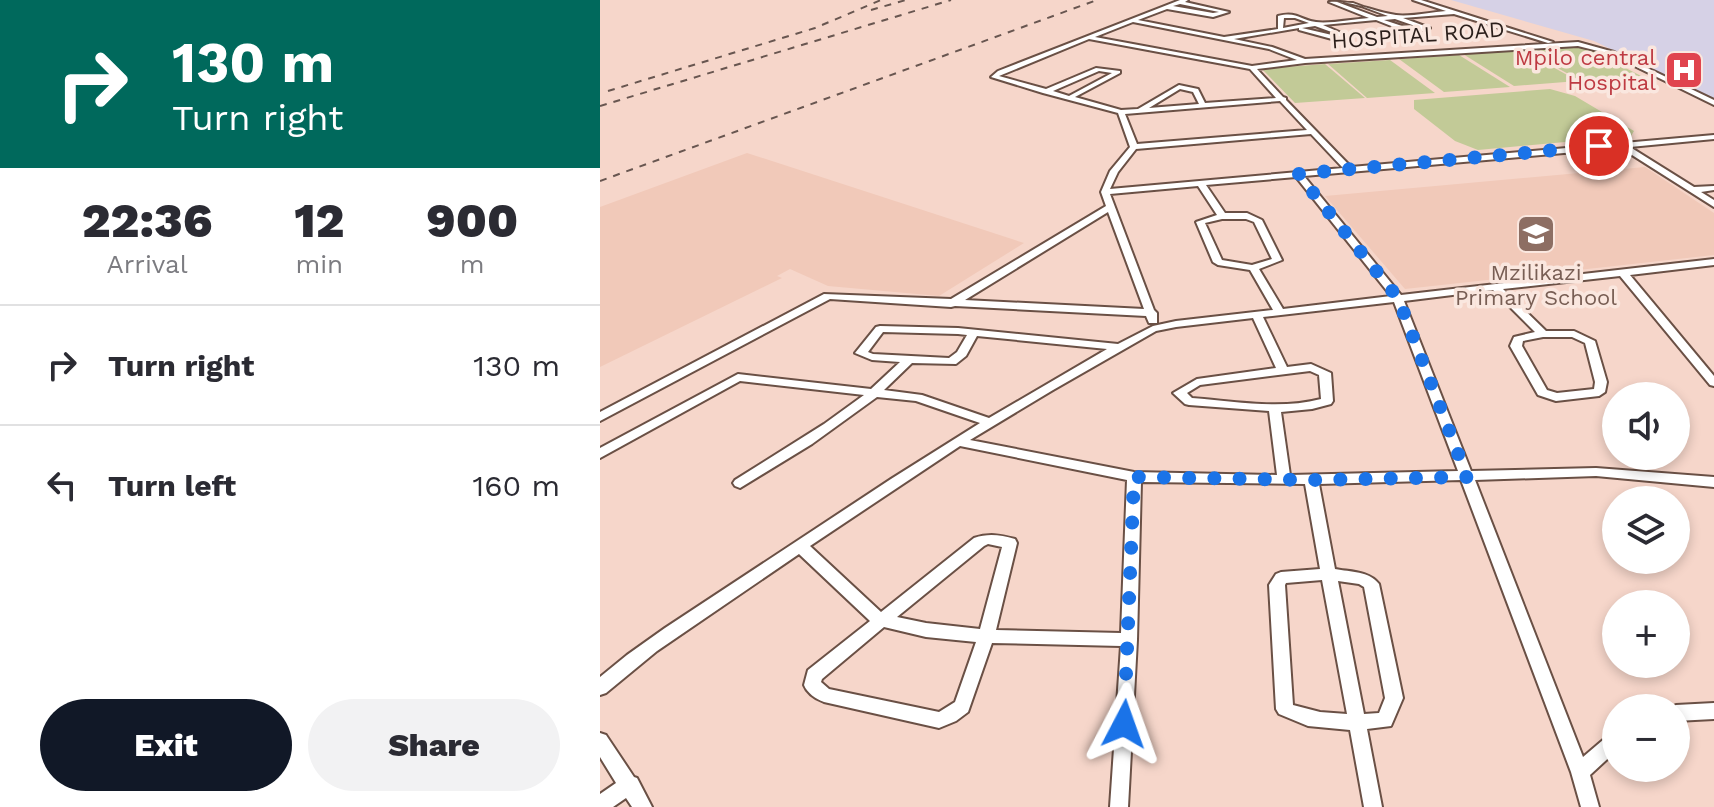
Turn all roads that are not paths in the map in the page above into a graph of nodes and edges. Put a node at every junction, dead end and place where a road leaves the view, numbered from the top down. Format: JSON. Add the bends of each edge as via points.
{"nodes":[{"id":1,"x":1416,"y":0,"type":"edge"},
{"id":2,"x":1182,"y":1,"type":"edge"},
{"id":3,"x":1167,"y":7,"type":"junction"},
{"id":4,"x":1455,"y":12,"type":"junction"},
{"id":5,"x":1393,"y":16,"type":"junction"},
{"id":6,"x":1372,"y":18,"type":"junction"},
{"id":7,"x":1132,"y":21,"type":"junction"},
{"id":8,"x":1315,"y":24,"type":"junction"},
{"id":9,"x":1295,"y":27,"type":"junction"},
{"id":10,"x":1280,"y":28,"type":"junction"},
{"id":11,"x":1089,"y":37,"type":"junction"},
{"id":12,"x":1224,"y":39,"type":"junction"},
{"id":13,"x":1558,"y":44,"type":"junction"},
{"id":14,"x":1305,"y":61,"type":"junction"},
{"id":15,"x":1252,"y":68,"type":"junction"},
{"id":16,"x":1045,"y":92,"type":"junction"},
{"id":17,"x":1069,"y":98,"type":"junction"},
{"id":18,"x":1284,"y":99,"type":"junction"},
{"id":19,"x":1714,"y":103,"type":"edge"},
{"id":20,"x":1203,"y":106,"type":"junction"},
{"id":21,"x":1139,"y":111,"type":"junction"},
{"id":22,"x":1121,"y":112,"type":"junction"},
{"id":23,"x":1313,"y":132,"type":"junction"},
{"id":24,"x":1714,"y":137,"type":"edge"},
{"id":25,"x":1620,"y":144,"type":"junction"},
{"id":26,"x":1134,"y":147,"type":"junction"},
{"id":27,"x":1348,"y":169,"type":"junction"},
{"id":28,"x":1298,"y":174,"type":"junction"},
{"id":29,"x":1200,"y":182,"type":"junction"},
{"id":30,"x":1714,"y":188,"type":"edge"},
{"id":31,"x":1693,"y":190,"type":"junction"},
{"id":32,"x":1105,"y":192,"type":"junction"},
{"id":33,"x":1714,"y":204,"type":"edge"},
{"id":34,"x":1109,"y":208,"type":"junction"},
{"id":35,"x":1222,"y":216,"type":"junction"},
{"id":36,"x":1712,"y":264,"type":"edge"},
{"id":37,"x":1253,"y":268,"type":"junction"},
{"id":38,"x":1623,"y":273,"type":"junction"},
{"id":39,"x":1497,"y":289,"type":"junction"},
{"id":40,"x":1398,"y":298,"type":"junction"},
{"id":41,"x":951,"y":304,"type":"junction"},
{"id":42,"x":1280,"y":312,"type":"junction"},
{"id":43,"x":1152,"y":313,"type":"junction"},
{"id":44,"x":1257,"y":315,"type":"junction"},
{"id":45,"x":1153,"y":329,"type":"junction"},
{"id":46,"x":973,"y":333,"type":"junction"},
{"id":47,"x":1543,"y":334,"type":"junction"},
{"id":48,"x":1119,"y":347,"type":"junction"},
{"id":49,"x":909,"y":360,"type":"junction"},
{"id":50,"x":1283,"y":370,"type":"junction"},
{"id":51,"x":1714,"y":383,"type":"edge"},
{"id":52,"x":880,"y":392,"type":"junction"},
{"id":53,"x":1274,"y":407,"type":"junction"},
{"id":54,"x":600,"y":417,"type":"edge"},
{"id":55,"x":989,"y":422,"type":"junction"},
{"id":56,"x":959,"y":442,"type":"junction"},
{"id":57,"x":600,"y":454,"type":"edge"},
{"id":58,"x":1134,"y":477,"type":"junction"},
{"id":59,"x":1467,"y":477,"type":"junction"},
{"id":60,"x":1284,"y":480,"type":"junction"},
{"id":61,"x":1311,"y":480,"type":"junction"},
{"id":62,"x":1714,"y":482,"type":"edge"},
{"id":63,"x":740,"y":483,"type":"dead end"},
{"id":64,"x":800,"y":546,"type":"junction"},
{"id":65,"x":1329,"y":574,"type":"junction"},
{"id":66,"x":880,"y":620,"type":"junction"},
{"id":67,"x":986,"y":636,"type":"junction"},
{"id":68,"x":1129,"y":640,"type":"junction"},
{"id":69,"x":600,"y":688,"type":"edge"},
{"id":70,"x":1714,"y":711,"type":"edge"},
{"id":71,"x":1690,"y":712,"type":"edge"},
{"id":72,"x":1358,"y":723,"type":"junction"},
{"id":73,"x":600,"y":741,"type":"edge"},
{"id":74,"x":1602,"y":752,"type":"edge"},
{"id":75,"x":1580,"y":772,"type":"junction"},
{"id":76,"x":630,"y":784,"type":"junction"},
{"id":77,"x":600,"y":805,"type":"edge"},
{"id":78,"x":643,"y":807,"type":"edge"},
{"id":79,"x":1119,"y":807,"type":"edge"},
{"id":80,"x":1373,"y":807,"type":"edge"},
{"id":81,"x":1590,"y":807,"type":"edge"}],
"edges":[{"from":1,"to":4,"type":"street"},
{"from":2,"to":3,"type":"street"},
{"from":2,"to":3,"type":"street","via":[[1226,12],[1209,15]]},
{"from":3,"to":7,"type":"street"},
{"from":4,"to":5,"type":"street"},
{"from":4,"to":13,"type":"street"},
{"from":5,"to":6,"type":"street"},
{"from":5,"to":6,"type":"street","via":[[1428,29],[1408,30]]},
{"from":5,"to":6,"type":"street","via":[[1354,2],[1332,2]]},
{"from":6,"to":8,"type":"street"},
{"from":7,"to":11,"type":"street"},
{"from":7,"to":12,"type":"street"},
{"from":8,"to":9,"type":"street"},
{"from":8,"to":9,"type":"street","via":[[1343,35]]},
{"from":8,"to":10,"type":"street","via":[[1283,15]]},
{"from":9,"to":10,"type":"street"},
{"from":10,"to":12,"type":"street"},
{"from":11,"to":15,"type":"street","name":"HOSPITAL ROAD"},
{"from":11,"to":16,"type":"street","via":[[994,77]]},
{"from":12,"to":14,"type":"street"},
{"from":13,"to":14,"type":"street","name":"HOSPITAL ROAD"},
{"from":13,"to":19,"type":"street","name":"HOSPITAL ROAD","via":[[1603,49]]},
{"from":14,"to":15,"type":"street","name":"HOSPITAL ROAD"},
{"from":15,"to":18,"type":"street"},
{"from":16,"to":17,"type":"street"},
{"from":16,"to":17,"type":"street","via":[[1098,69],[1118,72]]},
{"from":17,"to":22,"type":"street"},
{"from":18,"to":20,"type":"street"},
{"from":18,"to":23,"type":"street"},
{"from":20,"to":21,"type":"street"},
{"from":20,"to":21,"type":"street","via":[[1196,90],[1179,87]]},
{"from":21,"to":22,"type":"street"},
{"from":22,"to":26,"type":"street"},
{"from":23,"to":26,"type":"street"},
{"from":23,"to":27,"type":"street"},
{"from":24,"to":25,"type":"street"},
{"from":25,"to":27,"type":"street"},
{"from":25,"to":31,"type":"street"},
{"from":26,"to":32,"type":"street"},
{"from":27,"to":28,"type":"street"},
{"from":28,"to":29,"type":"street"},
{"from":28,"to":40,"type":"street"},
{"from":29,"to":32,"type":"street"},
{"from":29,"to":35,"type":"street"},
{"from":30,"to":31,"type":"street"},
{"from":31,"to":33,"type":"street"},
{"from":32,"to":34,"type":"street"},
{"from":34,"to":41,"type":"street"},
{"from":34,"to":43,"type":"street"},
{"from":35,"to":37,"type":"street","via":[[1200,222],[1218,262]]},
{"from":35,"to":37,"type":"street","via":[[1258,220],[1277,260]]},
{"from":36,"to":38,"type":"street"},
{"from":37,"to":42,"type":"street"},
{"from":38,"to":39,"type":"street"},
{"from":38,"to":51,"type":"street"},
{"from":39,"to":40,"type":"street"},
{"from":39,"to":47,"type":"street"},
{"from":40,"to":42,"type":"street"},
{"from":40,"to":59,"type":"street"},
{"from":41,"to":43,"type":"street"},
{"from":41,"to":54,"type":"street","via":[[828,296]]},
{"from":42,"to":44,"type":"street"},
{"from":43,"to":45,"type":"street"},
{"from":44,"to":45,"type":"street"},
{"from":44,"to":50,"type":"street"},
{"from":45,"to":48,"type":"street"},
{"from":46,"to":48,"type":"street"},
{"from":46,"to":49,"type":"street","via":[[956,360]]},
{"from":46,"to":49,"type":"street","via":[[880,329],[861,353]]},
{"from":47,"to":47,"type":"street","via":[[1518,339],[1516,346],[1542,392],[1556,397],[1599,392],[1590,341],[1574,334]]},
{"from":48,"to":55,"type":"street"},
{"from":49,"to":52,"type":"street"},
{"from":50,"to":53,"type":"street","via":[[1311,367],[1325,373],[1327,401]]},
{"from":50,"to":53,"type":"street","via":[[1197,382],[1179,393],[1189,401]]},
{"from":52,"to":55,"type":"street","via":[[918,398]]},
{"from":52,"to":57,"type":"street","via":[[738,377]]},
{"from":52,"to":63,"type":"street"},
{"from":53,"to":60,"type":"street"},
{"from":55,"to":56,"type":"street"},
{"from":56,"to":58,"type":"street"},
{"from":56,"to":64,"type":"street"},
{"from":58,"to":60,"type":"street"},
{"from":58,"to":68,"type":"street"},
{"from":59,"to":61,"type":"street"},
{"from":59,"to":62,"type":"street","via":[[1596,472]]},
{"from":59,"to":75,"type":"street"},
{"from":60,"to":61,"type":"street"},
{"from":61,"to":65,"type":"street"},
{"from":64,"to":66,"type":"street"},
{"from":64,"to":69,"type":"street"},
{"from":65,"to":72,"type":"street"},
{"from":65,"to":72,"type":"street","via":[[1371,584],[1394,698],[1385,720]]},
{"from":65,"to":72,"type":"street","via":[[1288,575],[1277,585],[1285,709],[1296,716]]},
{"from":66,"to":67,"type":"street"},
{"from":66,"to":67,"type":"street","via":[[979,542],[998,539],[1010,543]]},
{"from":66,"to":67,"type":"street","via":[[814,675],[812,685],[824,695],[939,720],[962,707]]},
{"from":67,"to":68,"type":"street"},
{"from":68,"to":79,"type":"street"},
{"from":70,"to":71,"type":"street"},
{"from":72,"to":80,"type":"street"},
{"from":73,"to":76,"type":"street"},
{"from":74,"to":75,"type":"street"},
{"from":75,"to":81,"type":"street"},
{"from":76,"to":77,"type":"street"},
{"from":76,"to":78,"type":"street"}]}
